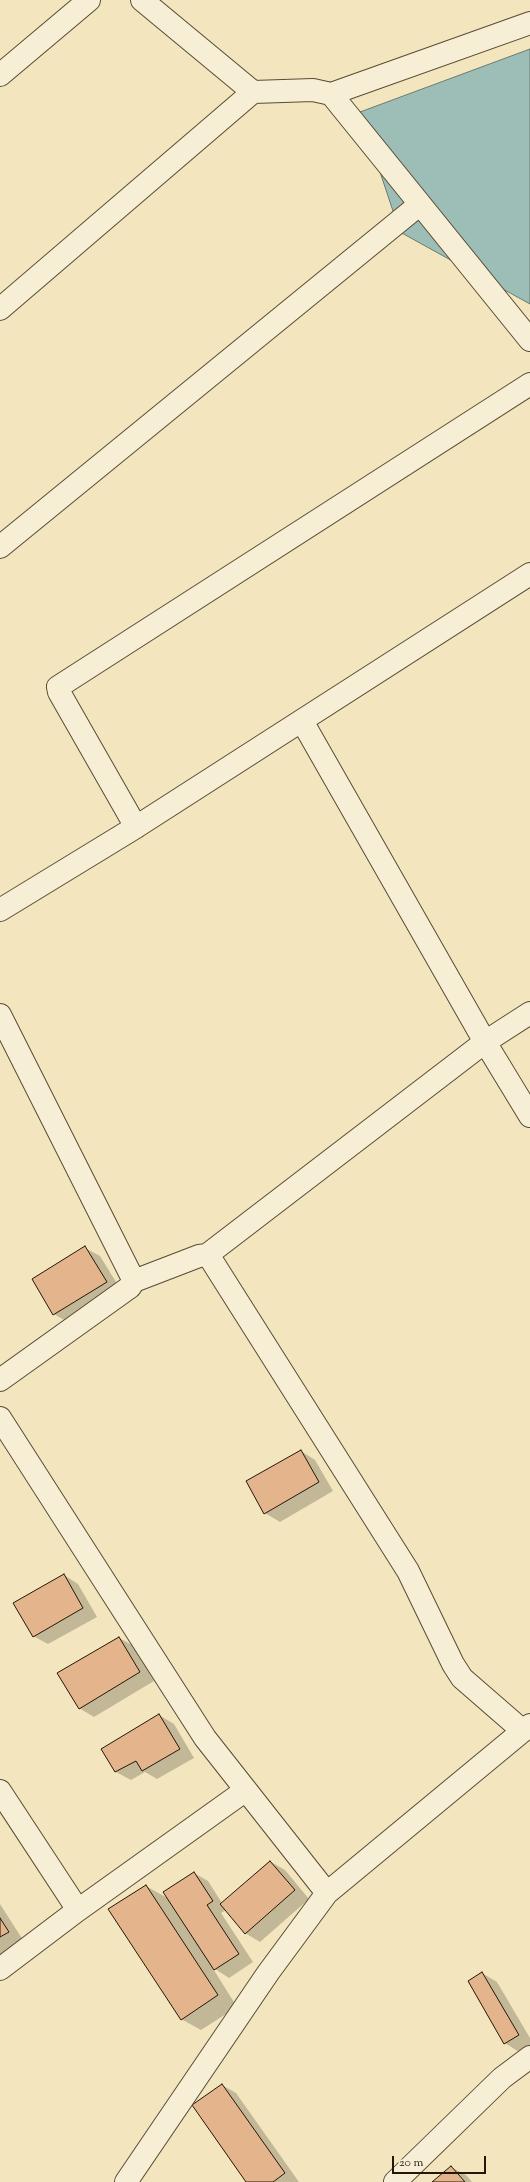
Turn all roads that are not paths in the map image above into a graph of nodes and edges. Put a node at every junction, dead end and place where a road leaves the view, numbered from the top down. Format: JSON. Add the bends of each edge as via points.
{"nodes":[{"id":1,"x":88,"y":0,"type":"edge"},
{"id":2,"x":142,"y":0,"type":"edge"},
{"id":3,"x":530,"y":23,"type":"edge"},
{"id":4,"x":0,"y":75,"type":"edge"},
{"id":5,"x":253,"y":92,"type":"junction"},
{"id":6,"x":331,"y":94,"type":"junction"},
{"id":7,"x":419,"y":205,"type":"junction"},
{"id":8,"x":0,"y":309,"type":"edge"},
{"id":9,"x":530,"y":340,"type":"edge"},
{"id":10,"x":530,"y":384,"type":"edge"},
{"id":11,"x":0,"y":547,"type":"edge"},
{"id":12,"x":530,"y":574,"type":"edge"},
{"id":13,"x":302,"y":721,"type":"junction"},
{"id":14,"x":136,"y":827,"type":"junction"},
{"id":15,"x":0,"y":910,"type":"edge"},
{"id":16,"x":530,"y":1014,"type":"edge"},
{"id":17,"x":0,"y":1015,"type":"edge"},
{"id":18,"x":485,"y":1042,"type":"junction"},
{"id":19,"x":530,"y":1116,"type":"edge"},
{"id":20,"x":207,"y":1255,"type":"junction"},
{"id":21,"x":134,"y":1281,"type":"junction"},
{"id":22,"x":0,"y":1380,"type":"edge"},
{"id":23,"x":0,"y":1418,"type":"edge"},
{"id":24,"x":526,"y":1728,"type":"edge"},
{"id":25,"x":246,"y":1790,"type":"junction"},
{"id":26,"x":0,"y":1791,"type":"edge"},
{"id":27,"x":327,"y":1893,"type":"junction"},
{"id":28,"x":78,"y":1910,"type":"junction"},
{"id":29,"x":0,"y":1969,"type":"edge"},
{"id":30,"x":530,"y":2057,"type":"edge"},
{"id":31,"x":126,"y":2182,"type":"edge"},
{"id":32,"x":394,"y":2182,"type":"edge"}],
"edges":[{"from":1,"to":4,"type":"street"},
{"from":2,"to":5,"type":"street"},
{"from":3,"to":6,"type":"street"},
{"from":5,"to":6,"type":"street","via":[[313,90]]},
{"from":5,"to":8,"type":"street"},
{"from":6,"to":7,"type":"street"},
{"from":7,"to":9,"type":"street"},
{"from":7,"to":11,"type":"street"},
{"from":10,"to":14,"type":"street","via":[[58,687]]},
{"from":12,"to":13,"type":"street"},
{"from":13,"to":14,"type":"street"},
{"from":13,"to":18,"type":"street"},
{"from":14,"to":15,"type":"street"},
{"from":16,"to":18,"type":"street"},
{"from":17,"to":21,"type":"street"},
{"from":18,"to":19,"type":"street"},
{"from":18,"to":20,"type":"street"},
{"from":20,"to":21,"type":"street"},
{"from":20,"to":24,"type":"street","via":[[408,1571],[462,1678]]},
{"from":21,"to":22,"type":"street","via":[[130,1287]]},
{"from":23,"to":25,"type":"street","via":[[205,1738]]},
{"from":24,"to":27,"type":"street"},
{"from":25,"to":27,"type":"street"},
{"from":25,"to":28,"type":"street"},
{"from":26,"to":28,"type":"street"},
{"from":27,"to":31,"type":"street","via":[[268,1973]]},
{"from":28,"to":29,"type":"street"},
{"from":30,"to":32,"type":"street","via":[[502,2078]]}]}
